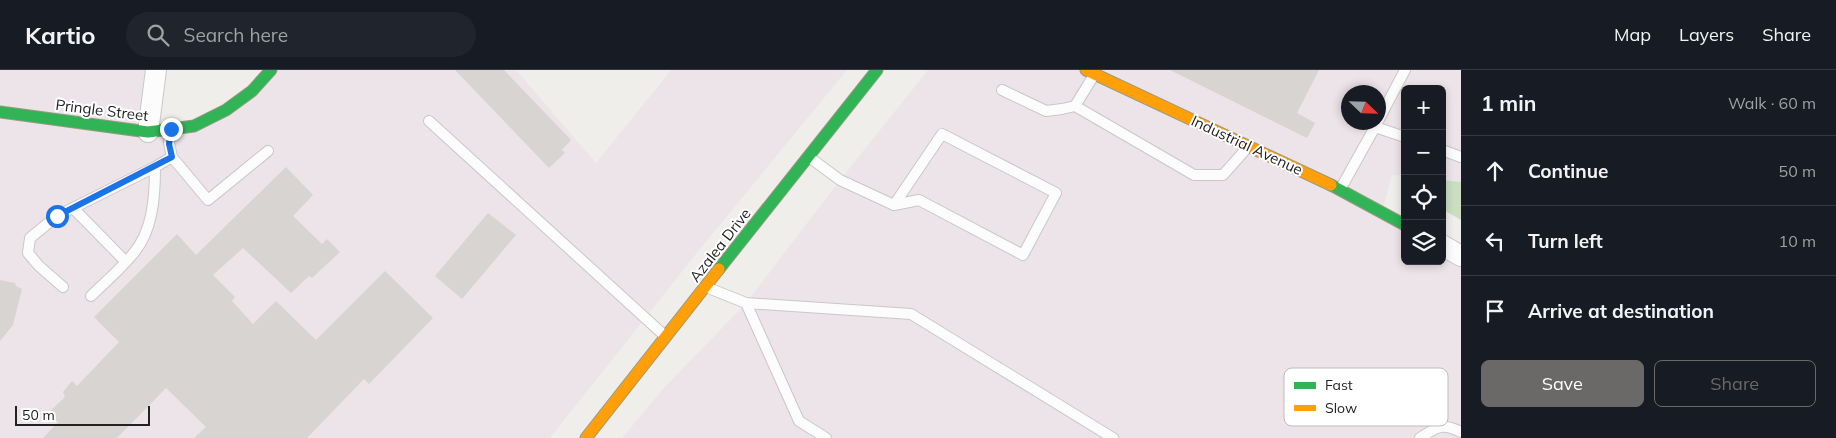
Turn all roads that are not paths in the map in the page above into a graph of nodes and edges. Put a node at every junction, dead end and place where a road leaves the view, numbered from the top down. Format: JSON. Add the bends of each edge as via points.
{"nodes":[{"id":1,"x":156,"y":70,"type":"edge"},
{"id":2,"x":271,"y":70,"type":"edge"},
{"id":3,"x":877,"y":70,"type":"edge"},
{"id":4,"x":1405,"y":70,"type":"edge"},
{"id":5,"x":1090,"y":72,"type":"edge"},
{"id":6,"x":1002,"y":90,"type":"dead end"},
{"id":7,"x":1075,"y":106,"type":"junction"},
{"id":8,"x":1386,"y":106,"type":"edge"},
{"id":9,"x":0,"y":112,"type":"edge"},
{"id":10,"x":430,"y":121,"type":"dead end"},
{"id":11,"x":1386,"y":128,"type":"edge"},
{"id":12,"x":171,"y":129,"type":"junction"},
{"id":13,"x":1373,"y":130,"type":"edge"},
{"id":14,"x":148,"y":132,"type":"junction"},
{"id":15,"x":1401,"y":135,"type":"edge"},
{"id":16,"x":1250,"y":146,"type":"junction"},
{"id":17,"x":268,"y":151,"type":"dead end"},
{"id":18,"x":1446,"y":151,"type":"edge"},
{"id":19,"x":172,"y":157,"type":"junction"},
{"id":20,"x":808,"y":157,"type":"junction"},
{"id":21,"x":1461,"y":157,"type":"edge"},
{"id":22,"x":155,"y":167,"type":"junction"},
{"id":23,"x":1340,"y":189,"type":"junction"},
{"id":24,"x":894,"y":205,"type":"junction"},
{"id":25,"x":73,"y":208,"type":"junction"},
{"id":26,"x":1401,"y":223,"type":"edge"},
{"id":27,"x":1446,"y":247,"type":"edge"},
{"id":28,"x":1461,"y":256,"type":"edge"},
{"id":29,"x":126,"y":262,"type":"junction"},
{"id":30,"x":63,"y":287,"type":"dead end"},
{"id":31,"x":705,"y":287,"type":"junction"},
{"id":32,"x":91,"y":296,"type":"dead end"},
{"id":33,"x":746,"y":303,"type":"junction"},
{"id":34,"x":666,"y":337,"type":"junction"},
{"id":35,"x":1448,"y":425,"type":"edge"},
{"id":36,"x":1444,"y":426,"type":"edge"},
{"id":37,"x":1461,"y":432,"type":"edge"},
{"id":38,"x":586,"y":438,"type":"edge"},
{"id":39,"x":826,"y":438,"type":"edge"},
{"id":40,"x":1113,"y":438,"type":"edge"},
{"id":41,"x":1420,"y":438,"type":"edge"}],
"edges":[{"from":1,"to":14,"type":"street"},
{"from":2,"to":12,"type":"street","name":"Pringle Street","via":[[252,91],[226,110],[194,126]]},
{"from":3,"to":20,"type":"street","name":"Azalea Drive"},
{"from":4,"to":8,"type":"lane"},
{"from":5,"to":7,"type":"lane"},
{"from":5,"to":16,"type":"street","name":"Industrial Avenue"},
{"from":6,"to":7,"type":"lane","via":[[1046,111]]},
{"from":7,"to":16,"type":"lane","via":[[1194,175],[1223,175]]},
{"from":9,"to":14,"type":"street","name":"Pringle Street"},
{"from":10,"to":34,"type":"lane"},
{"from":11,"to":15,"type":"lane"},
{"from":12,"to":14,"type":"street","name":"Pringle Street"},
{"from":12,"to":19,"type":"lane","via":[[169,144]]},
{"from":13,"to":23,"type":"lane"},
{"from":16,"to":23,"type":"street","name":"Industrial Avenue"},
{"from":17,"to":19,"type":"lane","via":[[208,200]]},
{"from":18,"to":21,"type":"lane"},
{"from":19,"to":22,"type":"lane"},
{"from":20,"to":24,"type":"lane","via":[[840,180]]},
{"from":20,"to":31,"type":"street","name":"Azalea Drive"},
{"from":22,"to":25,"type":"lane"},
{"from":22,"to":29,"type":"lane","via":[[148,230]]},
{"from":23,"to":26,"type":"street","name":"Industrial Avenue"},
{"from":24,"to":24,"type":"lane","via":[[919,200],[1023,255],[1056,193],[942,134]]},
{"from":25,"to":29,"type":"lane"},
{"from":25,"to":30,"type":"lane","via":[[57,216],[30,238],[28,253]]},
{"from":27,"to":28,"type":"street"},
{"from":29,"to":32,"type":"lane"},
{"from":31,"to":33,"type":"lane"},
{"from":31,"to":34,"type":"street","name":"Azalea Drive"},
{"from":33,"to":39,"type":"lane","via":[[799,421]]},
{"from":33,"to":40,"type":"lane","via":[[911,314]]},
{"from":34,"to":38,"type":"street","name":"Azalea Drive"},
{"from":35,"to":37,"type":"lane"},
{"from":36,"to":41,"type":"lane"}]}
